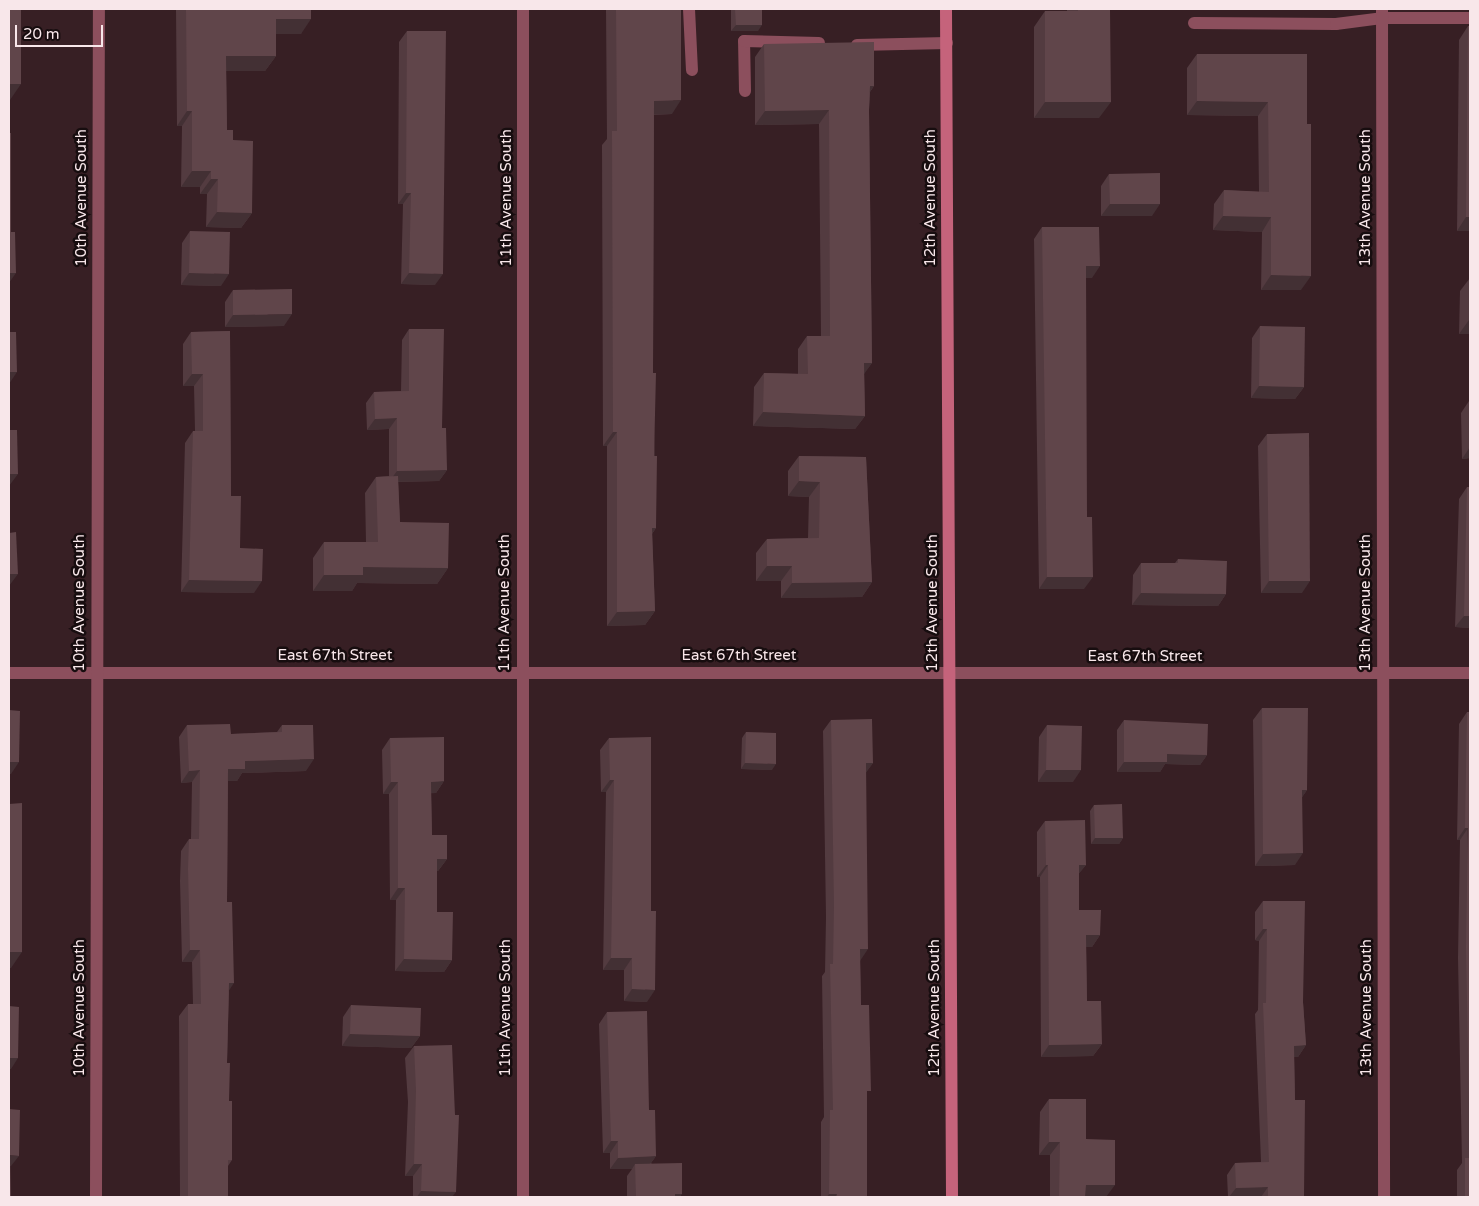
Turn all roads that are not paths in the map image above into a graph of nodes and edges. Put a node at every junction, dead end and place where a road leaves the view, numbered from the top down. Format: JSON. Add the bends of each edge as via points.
{"nodes":[{"id":1,"x":99,"y":9,"type":"edge"},
{"id":2,"x":523,"y":9,"type":"edge"},
{"id":3,"x":689,"y":9,"type":"edge"},
{"id":4,"x":946,"y":9,"type":"edge"},
{"id":5,"x":1382,"y":13,"type":"edge"},
{"id":6,"x":1470,"y":18,"type":"edge"},
{"id":7,"x":1194,"y":23,"type":"dead end"},
{"id":8,"x":946,"y":43,"type":"junction"},
{"id":9,"x":829,"y":44,"type":"edge"},
{"id":10,"x":848,"y":44,"type":"edge"},
{"id":11,"x":692,"y":70,"type":"dead end"},
{"id":12,"x":746,"y":91,"type":"dead end"},
{"id":13,"x":96,"y":672,"type":"junction"},
{"id":14,"x":950,"y":672,"type":"junction"},
{"id":15,"x":9,"y":673,"type":"edge"},
{"id":16,"x":521,"y":673,"type":"junction"},
{"id":17,"x":1382,"y":673,"type":"junction"},
{"id":18,"x":1470,"y":673,"type":"edge"},
{"id":19,"x":96,"y":1197,"type":"edge"},
{"id":20,"x":523,"y":1197,"type":"edge"},
{"id":21,"x":952,"y":1197,"type":"edge"},
{"id":22,"x":1384,"y":1197,"type":"edge"}],
"edges":[{"from":1,"to":13,"type":"street","name":"10th Avenue South"},
{"from":2,"to":16,"type":"street","name":"11th Avenue South"},
{"from":3,"to":11,"type":"street"},
{"from":4,"to":8,"type":"street","name":"12th Avenue South"},
{"from":5,"to":6,"type":"street"},
{"from":5,"to":7,"type":"street","via":[[1336,24]]},
{"from":5,"to":17,"type":"street","name":"13th Avenue South"},
{"from":8,"to":10,"type":"street"},
{"from":8,"to":14,"type":"street","name":"12th Avenue South"},
{"from":9,"to":12,"type":"street","via":[[744,41]]},
{"from":13,"to":15,"type":"street","name":"East 67th Street"},
{"from":13,"to":16,"type":"street","name":"East 67th Street"},
{"from":13,"to":19,"type":"street","name":"10th Avenue South"},
{"from":14,"to":16,"type":"street","name":"East 67th Street"},
{"from":14,"to":17,"type":"street","name":"East 67th Street"},
{"from":14,"to":21,"type":"street","name":"12th Avenue South"},
{"from":16,"to":20,"type":"street","name":"11th Avenue South"},
{"from":17,"to":18,"type":"street","name":"East 67th Street"},
{"from":17,"to":22,"type":"street","name":"13th Avenue South"}]}
